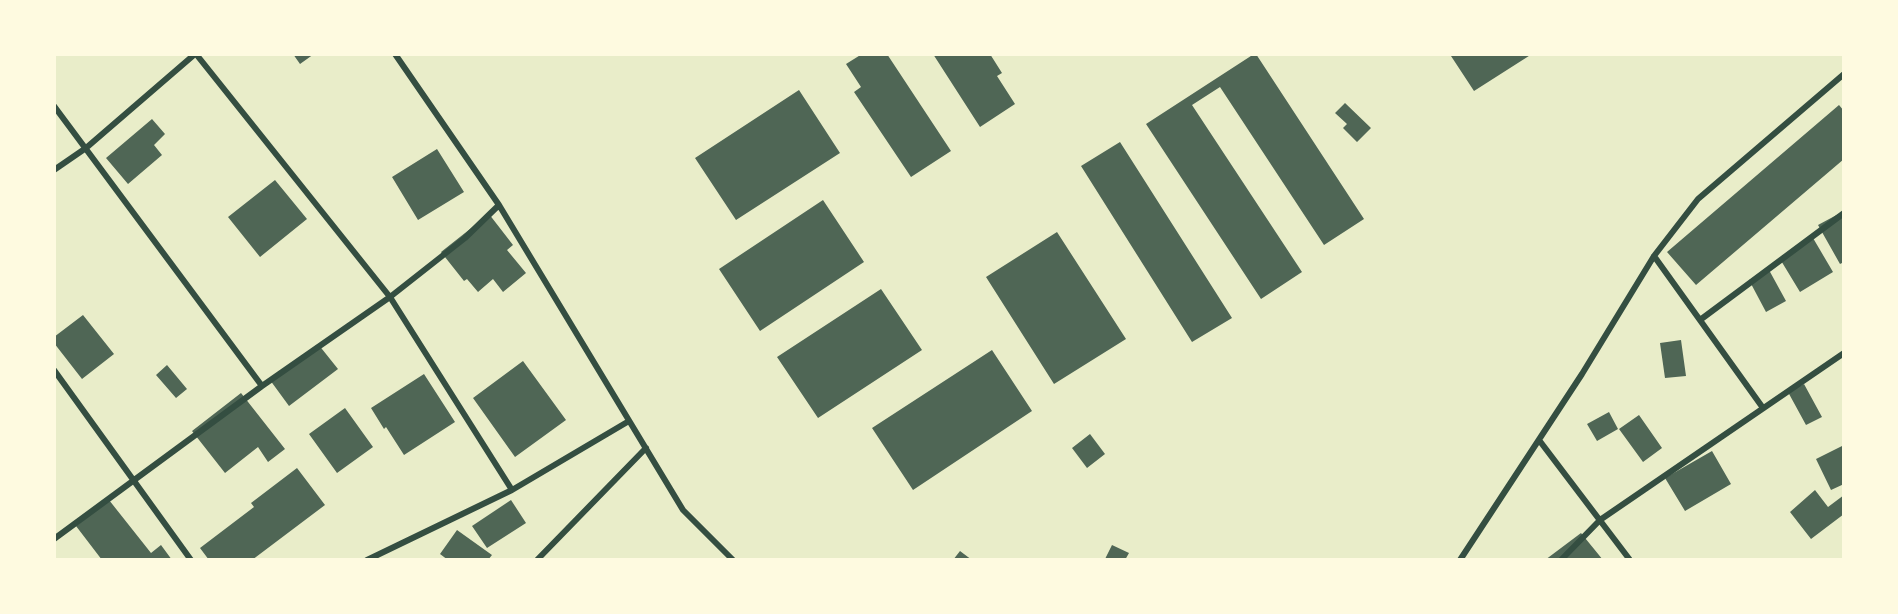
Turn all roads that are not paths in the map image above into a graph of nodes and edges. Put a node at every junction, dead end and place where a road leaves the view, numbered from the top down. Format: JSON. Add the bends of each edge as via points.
{"nodes":[{"id":1,"x":196,"y":54,"type":"edge"},
{"id":2,"x":395,"y":54,"type":"edge"},
{"id":3,"x":1844,"y":74,"type":"edge"},
{"id":4,"x":54,"y":106,"type":"edge"},
{"id":5,"x":86,"y":148,"type":"junction"},
{"id":6,"x":54,"y":170,"type":"edge"},
{"id":7,"x":500,"y":205,"type":"junction"},
{"id":8,"x":1844,"y":213,"type":"edge"},
{"id":9,"x":1654,"y":256,"type":"junction"},
{"id":10,"x":390,"y":297,"type":"junction"},
{"id":11,"x":1700,"y":320,"type":"junction"},
{"id":12,"x":1844,"y":353,"type":"edge"},
{"id":13,"x":54,"y":370,"type":"edge"},
{"id":14,"x":262,"y":386,"type":"junction"},
{"id":15,"x":1763,"y":408,"type":"junction"},
{"id":16,"x":630,"y":421,"type":"junction"},
{"id":17,"x":1539,"y":441,"type":"junction"},
{"id":18,"x":646,"y":448,"type":"junction"},
{"id":19,"x":134,"y":480,"type":"junction"},
{"id":20,"x":512,"y":490,"type":"junction"},
{"id":21,"x":1600,"y":520,"type":"junction"},
{"id":22,"x":54,"y":539,"type":"edge"},
{"id":23,"x":191,"y":560,"type":"edge"},
{"id":24,"x":367,"y":560,"type":"edge"},
{"id":25,"x":537,"y":560,"type":"edge"},
{"id":26,"x":733,"y":560,"type":"edge"},
{"id":27,"x":1460,"y":560,"type":"edge"},
{"id":28,"x":1561,"y":560,"type":"edge"},
{"id":29,"x":1630,"y":560,"type":"edge"}],
"edges":[{"from":1,"to":5,"type":"street"},
{"from":1,"to":10,"type":"street"},
{"from":2,"to":7,"type":"street"},
{"from":3,"to":9,"type":"street","via":[[1698,199]]},
{"from":4,"to":5,"type":"street"},
{"from":5,"to":6,"type":"street"},
{"from":5,"to":14,"type":"street"},
{"from":7,"to":10,"type":"street"},
{"from":7,"to":16,"type":"street"},
{"from":8,"to":11,"type":"street"},
{"from":9,"to":11,"type":"street"},
{"from":9,"to":17,"type":"street"},
{"from":10,"to":14,"type":"street"},
{"from":10,"to":20,"type":"street"},
{"from":11,"to":15,"type":"street"},
{"from":12,"to":15,"type":"street"},
{"from":13,"to":19,"type":"street"},
{"from":14,"to":19,"type":"street"},
{"from":15,"to":21,"type":"street"},
{"from":16,"to":18,"type":"street"},
{"from":16,"to":20,"type":"street"},
{"from":17,"to":21,"type":"street"},
{"from":17,"to":27,"type":"street"},
{"from":18,"to":25,"type":"street"},
{"from":18,"to":26,"type":"street","via":[[683,510]]},
{"from":19,"to":22,"type":"street"},
{"from":19,"to":23,"type":"street"},
{"from":20,"to":24,"type":"street"},
{"from":21,"to":28,"type":"street"},
{"from":21,"to":29,"type":"street"}]}
